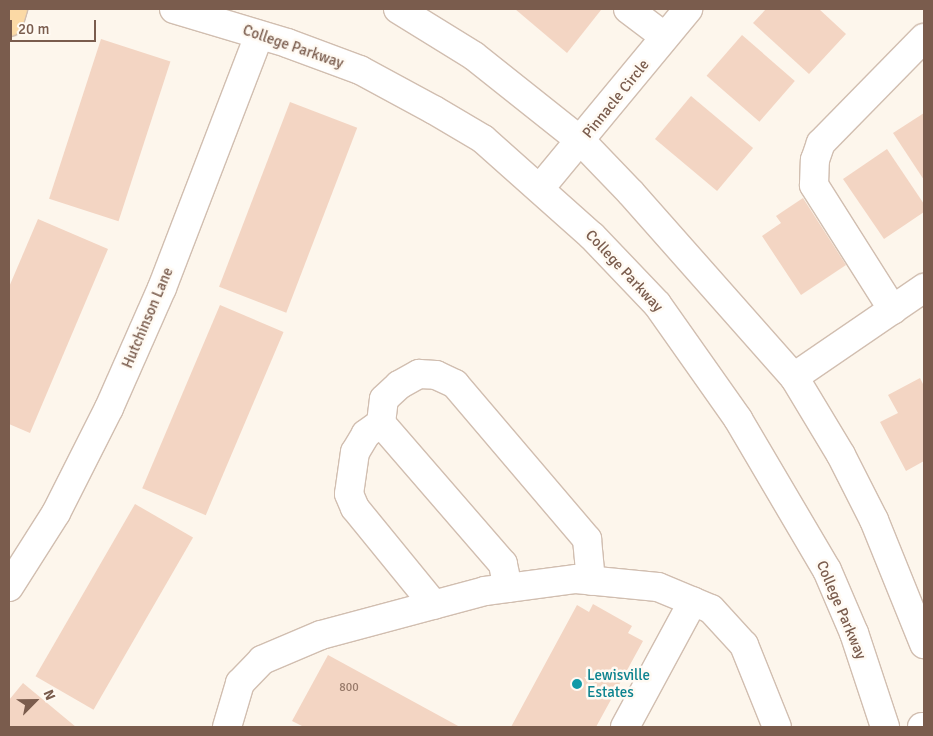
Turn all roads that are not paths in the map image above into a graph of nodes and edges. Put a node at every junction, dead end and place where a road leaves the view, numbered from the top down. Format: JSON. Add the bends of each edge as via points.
{"nodes":[{"id":1,"x":13,"y":9,"type":"edge"},
{"id":2,"x":174,"y":9,"type":"edge"},
{"id":3,"x":398,"y":9,"type":"edge"},
{"id":4,"x":628,"y":9,"type":"edge"},
{"id":5,"x":688,"y":9,"type":"edge"},
{"id":6,"x":9,"y":22,"type":"edge"},
{"id":7,"x":259,"y":35,"type":"junction"},
{"id":8,"x":665,"y":37,"type":"junction"},
{"id":9,"x":924,"y":38,"type":"edge"},
{"id":10,"x":582,"y":142,"type":"junction"},
{"id":11,"x":540,"y":187,"type":"junction"},
{"id":12,"x":924,"y":288,"type":"edge"},
{"id":13,"x":893,"y":310,"type":"junction"},
{"id":14,"x":794,"y":377,"type":"junction"},
{"id":15,"x":381,"y":423,"type":"junction"},
{"id":16,"x":591,"y":581,"type":"junction"},
{"id":17,"x":9,"y":587,"type":"edge"},
{"id":18,"x":508,"y":588,"type":"junction"},
{"id":19,"x":693,"y":601,"type":"junction"},
{"id":20,"x":434,"y":605,"type":"junction"},
{"id":21,"x":924,"y":644,"type":"edge"},
{"id":22,"x":227,"y":727,"type":"edge"},
{"id":23,"x":625,"y":727,"type":"edge"},
{"id":24,"x":777,"y":727,"type":"edge"},
{"id":25,"x":885,"y":727,"type":"edge"}],
"edges":[{"from":1,"to":6,"type":"main road"},
{"from":2,"to":7,"type":"street","name":"College Parkway"},
{"from":3,"to":10,"type":"street","via":[[474,56]]},
{"from":4,"to":8,"type":"street"},
{"from":5,"to":8,"type":"street","name":"Pinnacle Circle"},
{"from":7,"to":11,"type":"street","name":"College Parkway","via":[[360,70],[483,140]]},
{"from":7,"to":17,"type":"street","name":"Hutchinson Lane","via":[[162,288],[110,408],[56,513]]},
{"from":8,"to":10,"type":"street","name":"Pinnacle Circle"},
{"from":9,"to":13,"type":"street","via":[[821,143],[815,160],[814,185]]},
{"from":10,"to":11,"type":"street","name":"Pinnacle Circle"},
{"from":10,"to":14,"type":"street"},
{"from":11,"to":25,"type":"street","name":"College Parkway","via":[[657,304],[738,419],[827,570],[854,633]]},
{"from":12,"to":13,"type":"street"},
{"from":13,"to":14,"type":"street"},
{"from":14,"to":21,"type":"street","via":[[841,455],[870,512]]},
{"from":15,"to":16,"type":"street","via":[[384,399],[399,385],[420,374],[436,375],[456,384],[587,539]]},
{"from":15,"to":18,"type":"street","via":[[503,564]]},
{"from":15,"to":20,"type":"street","via":[[366,434],[355,452],[349,494],[354,508]]},
{"from":16,"to":18,"type":"street","via":[[576,579]]},
{"from":16,"to":19,"type":"street","via":[[658,587]]},
{"from":18,"to":20,"type":"street"},
{"from":19,"to":23,"type":"street"},
{"from":19,"to":24,"type":"street","via":[[711,608],[744,645]]},
{"from":20,"to":22,"type":"street","via":[[320,635],[262,660],[240,683]]}]}
